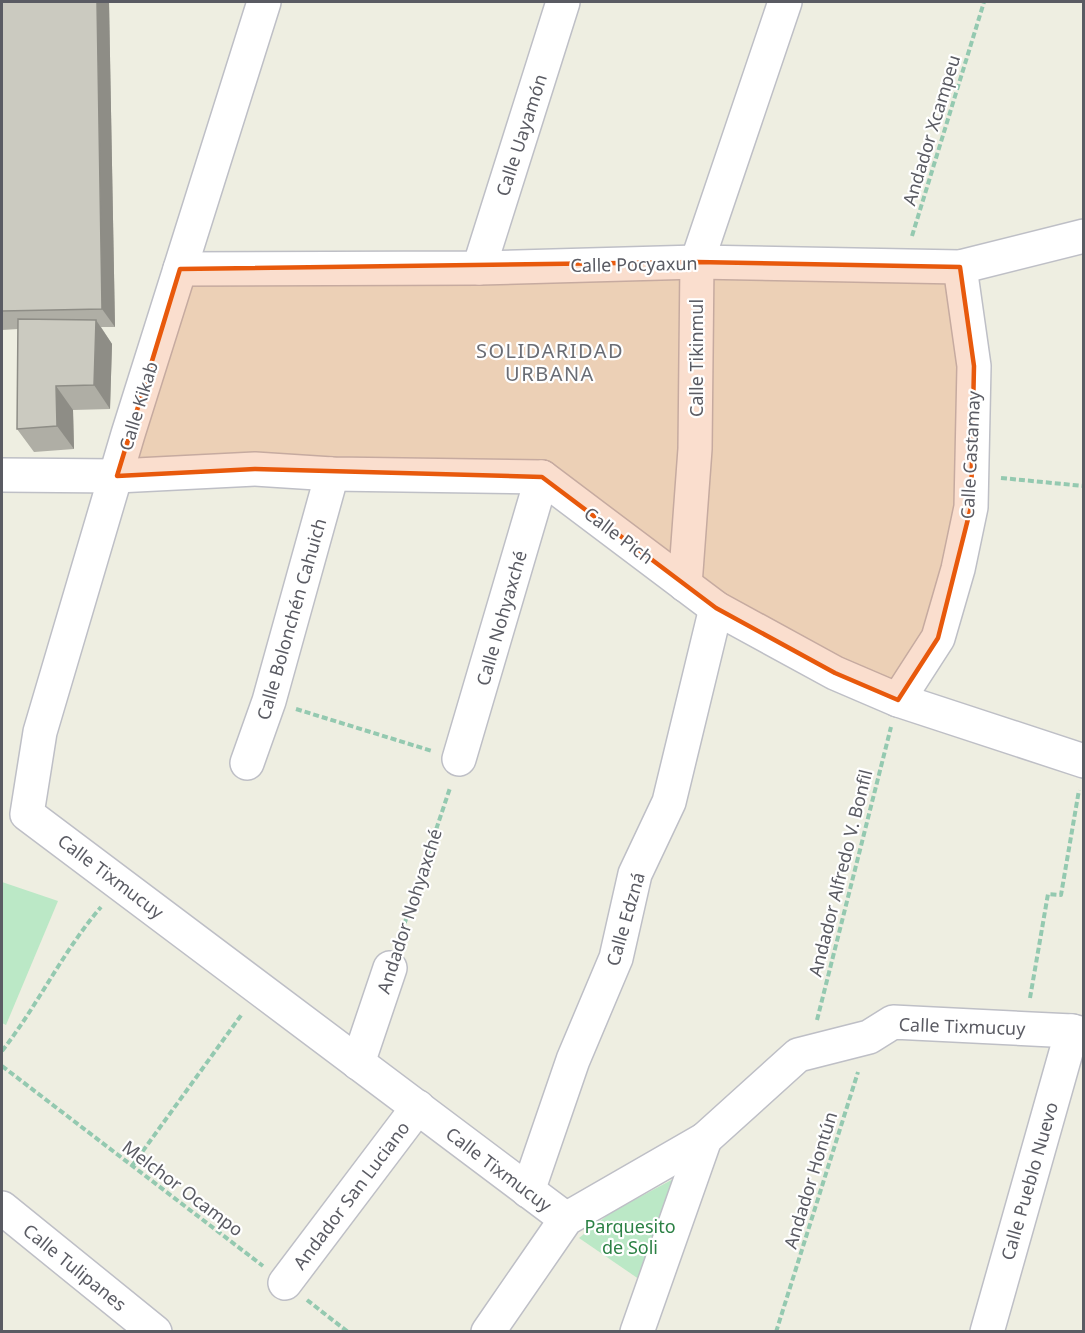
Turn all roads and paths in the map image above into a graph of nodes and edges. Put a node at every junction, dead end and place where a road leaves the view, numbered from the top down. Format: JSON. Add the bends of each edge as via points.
{"nodes":[{"id":1,"x":264,"y":2,"type":"edge"},
{"id":2,"x":563,"y":2,"type":"edge"},
{"id":3,"x":784,"y":2,"type":"edge"},
{"id":4,"x":984,"y":2,"type":"edge"},
{"id":5,"x":1083,"y":236,"type":"edge"},
{"id":6,"x":696,"y":262,"type":"junction"},
{"id":7,"x":903,"y":266,"type":"junction"},
{"id":8,"x":960,"y":267,"type":"junction"},
{"id":9,"x":479,"y":268,"type":"junction"},
{"id":10,"x":180,"y":269,"type":"junction"},
{"id":11,"x":332,"y":474,"type":"junction"},
{"id":12,"x":2,"y":475,"type":"edge"},
{"id":13,"x":972,"y":475,"type":"junction"},
{"id":14,"x":117,"y":476,"type":"junction"},
{"id":15,"x":543,"y":477,"type":"junction"},
{"id":16,"x":1083,"y":486,"type":"edge"},
{"id":17,"x":685,"y":585,"type":"junction"},
{"id":18,"x":716,"y":608,"type":"junction"},
{"id":19,"x":898,"y":700,"type":"junction"},
{"id":20,"x":269,"y":701,"type":"junction"},
{"id":21,"x":459,"y":759,"type":"junction"},
{"id":22,"x":247,"y":762,"type":"dead end"},
{"id":23,"x":1082,"y":773,"type":"edge"},
{"id":24,"x":27,"y":814,"type":"joint"},
{"id":25,"x":122,"y":884,"type":"junction"},
{"id":26,"x":390,"y":968,"type":"joint"},
{"id":27,"x":260,"y":989,"type":"junction"},
{"id":28,"x":1024,"y":1029,"type":"junction"},
{"id":29,"x":1078,"y":1033,"type":"edge"},
{"id":30,"x":869,"y":1036,"type":"junction"},
{"id":31,"x":2,"y":1050,"type":"edge"},
{"id":32,"x":808,"y":1052,"type":"junction"},
{"id":33,"x":358,"y":1063,"type":"junction"},
{"id":34,"x":2,"y":1066,"type":"edge"},
{"id":35,"x":418,"y":1107,"type":"junction"},
{"id":36,"x":705,"y":1139,"type":"junction"},
{"id":37,"x":132,"y":1166,"type":"junction"},
{"id":38,"x":528,"y":1191,"type":"junction"},
{"id":39,"x":2,"y":1208,"type":"edge"},
{"id":40,"x":566,"y":1219,"type":"junction"},
{"id":41,"x":285,"y":1283,"type":"junction"},
{"id":42,"x":149,"y":1330,"type":"edge"},
{"id":43,"x":348,"y":1332,"type":"edge"},
{"id":44,"x":488,"y":1332,"type":"edge"},
{"id":45,"x":637,"y":1332,"type":"edge"},
{"id":46,"x":776,"y":1332,"type":"edge"},
{"id":47,"x":987,"y":1332,"type":"edge"}],
"edges":[{"from":1,"to":10,"type":"street","name":"Calle Kikab"},
{"from":2,"to":9,"type":"street","name":"Calle Uayamón"},
{"from":3,"to":6,"type":"street","name":"Calle Tikinmul"},
{"from":4,"to":7,"type":"path","name":"Andador Xcampeu"},
{"from":5,"to":8,"type":"street","name":"Calle Pocyaxun"},
{"from":6,"to":7,"type":"street","name":"Calle Pocyaxun"},
{"from":6,"to":9,"type":"street","name":"Calle Pocyaxun"},
{"from":6,"to":17,"type":"street","name":"Calle Tikinmul","via":[[695,449]]},
{"from":7,"to":8,"type":"street","name":"Calle Pocyaxun"},
{"from":8,"to":13,"type":"street","name":"Calle Castamay","via":[[974,366]]},
{"from":9,"to":10,"type":"street","name":"Calle Pocyaxun"},
{"from":10,"to":14,"type":"street","name":"Calle Kikab"},
{"from":11,"to":14,"type":"street","via":[[255,469]]},
{"from":11,"to":15,"type":"street"},
{"from":11,"to":20,"type":"street","name":"Calle Bolonchén Cahuich"},
{"from":12,"to":14,"type":"street"},
{"from":13,"to":16,"type":"path"},
{"from":13,"to":19,"type":"street","name":"Calle Castamay","via":[[969,517],[938,638]]},
{"from":14,"to":24,"type":"street","name":"Calle Kikab","via":[[40,732]]},
{"from":15,"to":17,"type":"street","name":"Calle Pich"},
{"from":15,"to":21,"type":"street","name":"Calle Nohyaxché"},
{"from":17,"to":18,"type":"street","name":"Calle Pich"},
{"from":18,"to":19,"type":"street","name":"Calle Pich","via":[[835,673]]},
{"from":18,"to":38,"type":"street","name":"Calle Edzná","via":[[669,802],[635,873],[616,958],[573,1060]]},
{"from":19,"to":23,"type":"street","name":"Calle Pich"},
{"from":19,"to":32,"type":"path","name":"Andador Alfredo V. Bonfil"},
{"from":20,"to":21,"type":"path"},
{"from":20,"to":22,"type":"street","name":"Calle Bolonchén Cahuich"},
{"from":21,"to":26,"type":"path","name":"Andador Nohyaxché"},
{"from":23,"to":28,"type":"path","via":[[1061,896],[1048,894]]},
{"from":24,"to":25,"type":"street","name":"Calle Tixmucuy"},
{"from":25,"to":27,"type":"street","name":"Calle Tixmucuy"},
{"from":25,"to":31,"type":"path","via":[[87,923]]},
{"from":26,"to":33,"type":"street","name":"Andador Nohyaxché"},
{"from":27,"to":33,"type":"street","name":"Calle Tixmucuy"},
{"from":27,"to":37,"type":"path"},
{"from":28,"to":29,"type":"street","name":"Calle Tixmucuy"},
{"from":28,"to":30,"type":"street","name":"Calle Tixmucuy","via":[[893,1022]]},
{"from":29,"to":47,"type":"street","name":"Calle Pueblo Nuevo"},
{"from":30,"to":32,"type":"street","name":"Calle Tixmucuy"},
{"from":30,"to":46,"type":"path","name":"Andador Hontún"},
{"from":32,"to":36,"type":"street","name":"Calle Tixmucuy","via":[[798,1055]]},
{"from":33,"to":35,"type":"street","name":"Calle Tixmucuy"},
{"from":34,"to":37,"type":"path","name":"Melchor Ocampo"},
{"from":35,"to":38,"type":"street","name":"Calle Tixmucuy"},
{"from":35,"to":41,"type":"street","name":"Andador San Luciano"},
{"from":36,"to":40,"type":"street","name":"Calle Tixmucuy"},
{"from":36,"to":45,"type":"street"},
{"from":37,"to":41,"type":"path","name":"Melchor Ocampo"},
{"from":38,"to":40,"type":"street","name":"Calle Tixmucuy"},
{"from":39,"to":42,"type":"street","name":"Calle Tulipanes"},
{"from":40,"to":44,"type":"street"},
{"from":41,"to":43,"type":"path","name":"Melchor Ocampo"}]}
